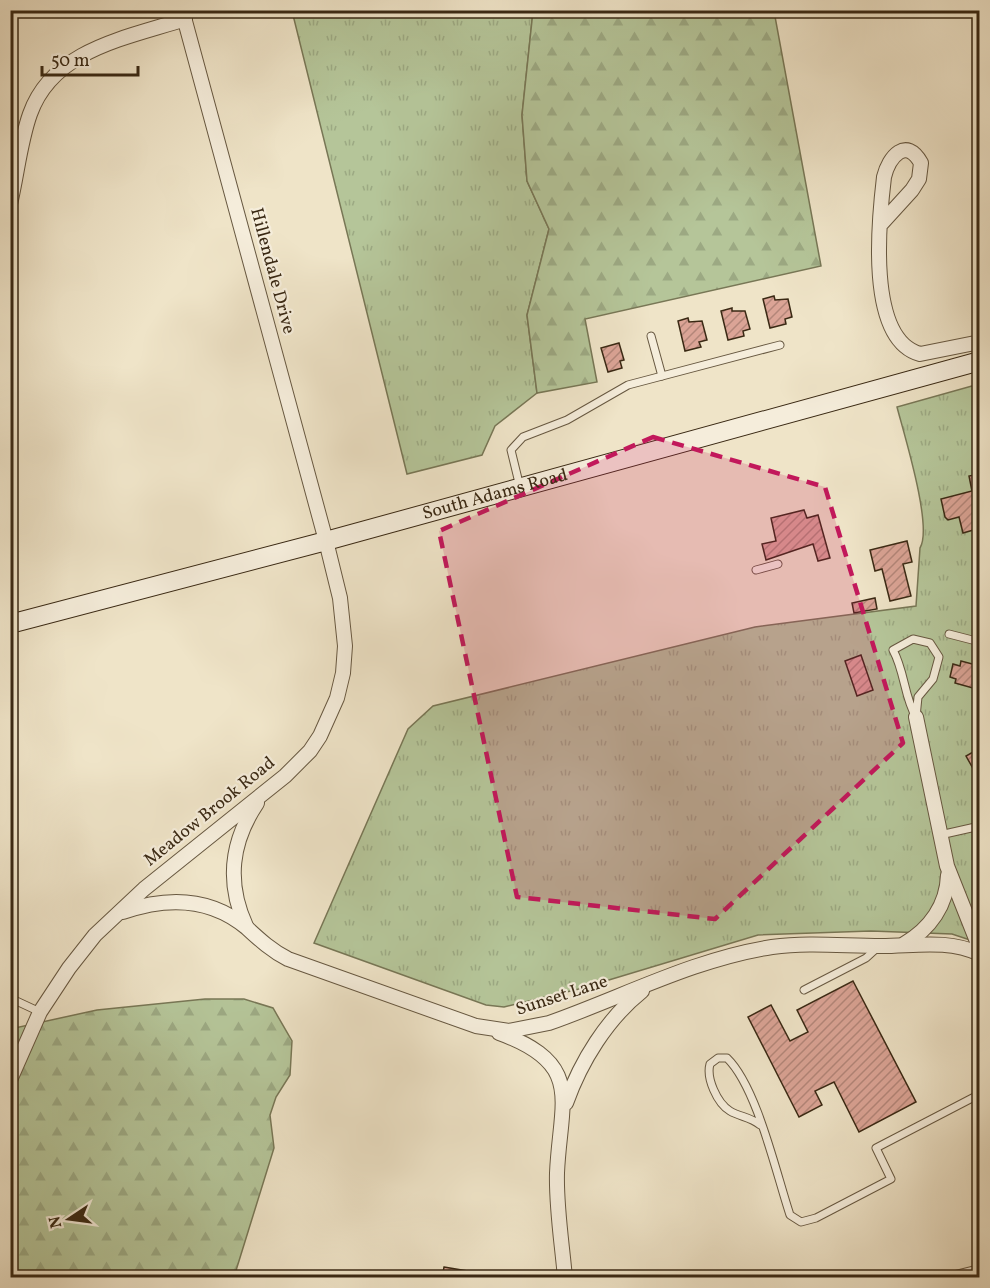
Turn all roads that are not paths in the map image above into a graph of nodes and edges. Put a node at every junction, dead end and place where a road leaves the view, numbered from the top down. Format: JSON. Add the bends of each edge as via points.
{"nodes":[{"id":1,"x":183,"y":15,"type":"edge"},
{"id":2,"x":10,"y":204,"type":"edge"},
{"id":3,"x":881,"y":224,"type":"junction"},
{"id":4,"x":651,"y":336,"type":"dead end"},
{"id":5,"x":980,"y":342,"type":"edge"},
{"id":6,"x":780,"y":345,"type":"dead end"},
{"id":7,"x":980,"y":361,"type":"edge"},
{"id":8,"x":662,"y":376,"type":"junction"},
{"id":9,"x":520,"y":487,"type":"junction"},
{"id":10,"x":326,"y":541,"type":"junction"},
{"id":11,"x":980,"y":543,"type":"edge"},
{"id":12,"x":980,"y":553,"type":"edge"},
{"id":13,"x":778,"y":564,"type":"dead end"},
{"id":14,"x":756,"y":570,"type":"dead end"},
{"id":15,"x":10,"y":624,"type":"edge"},
{"id":16,"x":949,"y":634,"type":"dead end"},
{"id":17,"x":980,"y":642,"type":"edge"},
{"id":18,"x":916,"y":717,"type":"junction"},
{"id":19,"x":266,"y":792,"type":"junction"},
{"id":20,"x":980,"y":826,"type":"edge"},
{"id":21,"x":940,"y":835,"type":"junction"},
{"id":22,"x":947,"y":867,"type":"junction"},
{"id":23,"x":113,"y":917,"type":"junction"},
{"id":24,"x":247,"y":928,"type":"junction"},
{"id":25,"x":903,"y":945,"type":"junction"},
{"id":26,"x":878,"y":946,"type":"junction"},
{"id":27,"x":980,"y":949,"type":"edge"},
{"id":28,"x":980,"y":954,"type":"edge"},
{"id":29,"x":659,"y":980,"type":"junction"},
{"id":30,"x":804,"y":990,"type":"dead end"},
{"id":31,"x":10,"y":998,"type":"edge"},
{"id":32,"x":40,"y":1012,"type":"junction"},
{"id":33,"x":491,"y":1030,"type":"junction"},
{"id":34,"x":10,"y":1080,"type":"edge"},
{"id":35,"x":980,"y":1094,"type":"edge"},
{"id":36,"x":565,"y":1104,"type":"junction"},
{"id":37,"x":760,"y":1125,"type":"junction"},
{"id":38,"x":980,"y":1272,"type":"edge"},
{"id":39,"x":565,"y":1278,"type":"edge"},
{"id":40,"x":956,"y":1278,"type":"edge"}],
"edges":[{"from":1,"to":2,"type":"street","via":[[68,62],[50,80],[30,113]]},
{"from":1,"to":10,"type":"street","name":"Hillendale Drive"},
{"from":3,"to":3,"type":"street","via":[[887,163],[894,154],[913,153],[921,163],[919,179]]},
{"from":3,"to":5,"type":"street","via":[[878,273],[886,309],[902,342],[912,351],[924,354]]},
{"from":4,"to":8,"type":"lane"},
{"from":6,"to":8,"type":"lane"},
{"from":7,"to":9,"type":"main road","name":"South Adams Road"},
{"from":8,"to":9,"type":"lane","via":[[621,389],[567,420],[518,440],[511,453]]},
{"from":9,"to":10,"type":"main road","name":"South Adams Road"},
{"from":10,"to":15,"type":"main road","name":"South Adams Road"},
{"from":10,"to":19,"type":"street","name":"Meadow Brook Road","via":[[344,629],[340,684],[327,724],[310,751]]},
{"from":11,"to":12,"type":"lane"},
{"from":13,"to":14,"type":"lane"},
{"from":16,"to":17,"type":"lane"},
{"from":18,"to":18,"type":"lane","via":[[918,697],[933,679],[939,657],[930,643],[913,639],[893,651]]},
{"from":18,"to":21,"type":"street"},
{"from":19,"to":23,"type":"street","name":"Meadow Brook Road"},
{"from":19,"to":24,"type":"street","name":"Sunset Lane","via":[[240,834],[233,864],[235,898]]},
{"from":20,"to":21,"type":"lane"},
{"from":21,"to":22,"type":"street"},
{"from":22,"to":25,"type":"street","via":[[946,893],[935,916],[920,935]]},
{"from":22,"to":27,"type":"street"},
{"from":23,"to":24,"type":"street","name":"Sunset Lane","via":[[155,903],[186,902],[216,909]]},
{"from":23,"to":32,"type":"street","name":"Meadow Brook Road","via":[[73,962]]},
{"from":24,"to":33,"type":"street","name":"Sunset Lane","via":[[288,959]]},
{"from":25,"to":26,"type":"street","name":"Sunset Lane"},
{"from":25,"to":28,"type":"street","name":"Sunset Lane","via":[[947,945]]},
{"from":26,"to":29,"type":"street","name":"Sunset Lane","via":[[774,947],[721,958]]},
{"from":26,"to":30,"type":"lane","via":[[866,958]]},
{"from":29,"to":33,"type":"street","name":"Sunset Lane","via":[[537,1026]]},
{"from":29,"to":36,"type":"street","via":[[631,999],[610,1023],[585,1061]]},
{"from":31,"to":32,"type":"lane"},
{"from":32,"to":34,"type":"street","name":"Meadow Brook Road"},
{"from":33,"to":36,"type":"street","via":[[519,1041],[547,1060],[563,1084]]},
{"from":35,"to":37,"type":"lane","via":[[876,1148],[891,1179],[801,1222],[790,1215]]},
{"from":36,"to":39,"type":"street","via":[[557,1184]]},
{"from":37,"to":37,"type":"lane","via":[[725,1108],[708,1071],[718,1058],[728,1058],[735,1065]]},
{"from":38,"to":40,"type":"street"}]}
